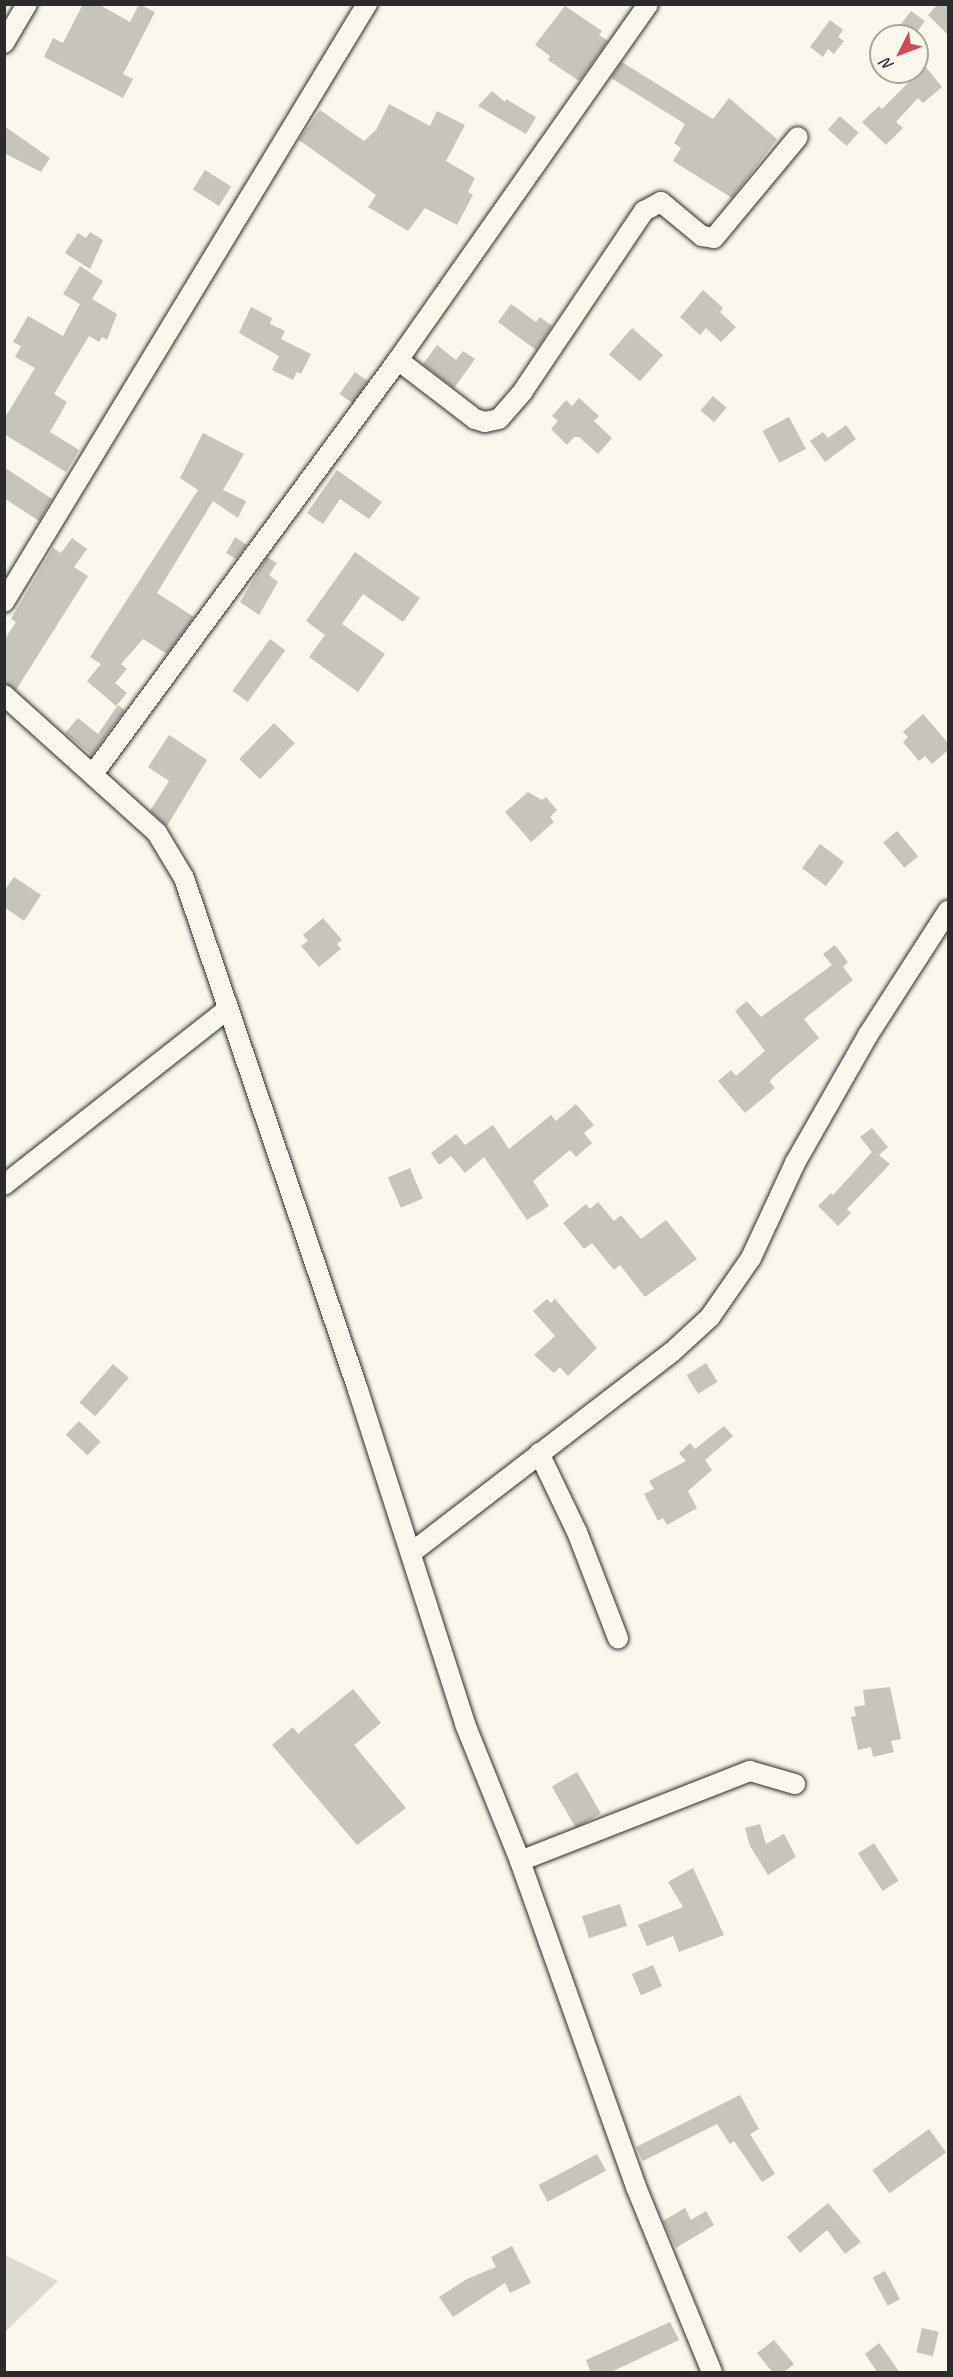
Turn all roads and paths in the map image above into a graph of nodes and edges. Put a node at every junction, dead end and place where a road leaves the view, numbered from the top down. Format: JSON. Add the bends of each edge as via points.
{"nodes":[{"id":1,"x":27,"y":4,"type":"edge"},
{"id":2,"x":367,"y":4,"type":"edge"},
{"id":3,"x":648,"y":4,"type":"edge"},
{"id":4,"x":4,"y":43,"type":"edge"},
{"id":5,"x":798,"y":137,"type":"dead end"},
{"id":6,"x":398,"y":360,"type":"junction"},
{"id":7,"x":4,"y":602,"type":"edge"},
{"id":8,"x":4,"y":695,"type":"edge"},
{"id":9,"x":93,"y":774,"type":"junction"},
{"id":10,"x":948,"y":911,"type":"edge"},
{"id":11,"x":228,"y":1009,"type":"junction"},
{"id":12,"x":4,"y":1185,"type":"edge"},
{"id":13,"x":539,"y":1453,"type":"junction"},
{"id":14,"x":411,"y":1553,"type":"junction"},
{"id":15,"x":618,"y":1638,"type":"dead end"},
{"id":16,"x":795,"y":1784,"type":"dead end"},
{"id":17,"x":520,"y":1861,"type":"junction"},
{"id":18,"x":712,"y":2373,"type":"edge"}],
"edges":[{"from":1,"to":4,"type":"street"},
{"from":2,"to":7,"type":"street"},
{"from":3,"to":6,"type":"street"},
{"from":5,"to":6,"type":"street","via":[[714,238],[702,236],[661,202],[644,211],[523,391],[499,418],[485,422],[475,418]]},
{"from":6,"to":9,"type":"street"},
{"from":8,"to":9,"type":"street"},
{"from":9,"to":11,"type":"street","via":[[157,833],[173,855]]},
{"from":10,"to":13,"type":"street","via":[[868,1035],[795,1163],[752,1258],[710,1317],[672,1352]]},
{"from":11,"to":12,"type":"street"},
{"from":11,"to":14,"type":"street"},
{"from":13,"to":14,"type":"street"},
{"from":13,"to":15,"type":"street","via":[[577,1532]]},
{"from":14,"to":17,"type":"street","via":[[465,1724]]},
{"from":16,"to":17,"type":"street","via":[[750,1771]]},
{"from":17,"to":18,"type":"street","via":[[636,2187]]}]}
